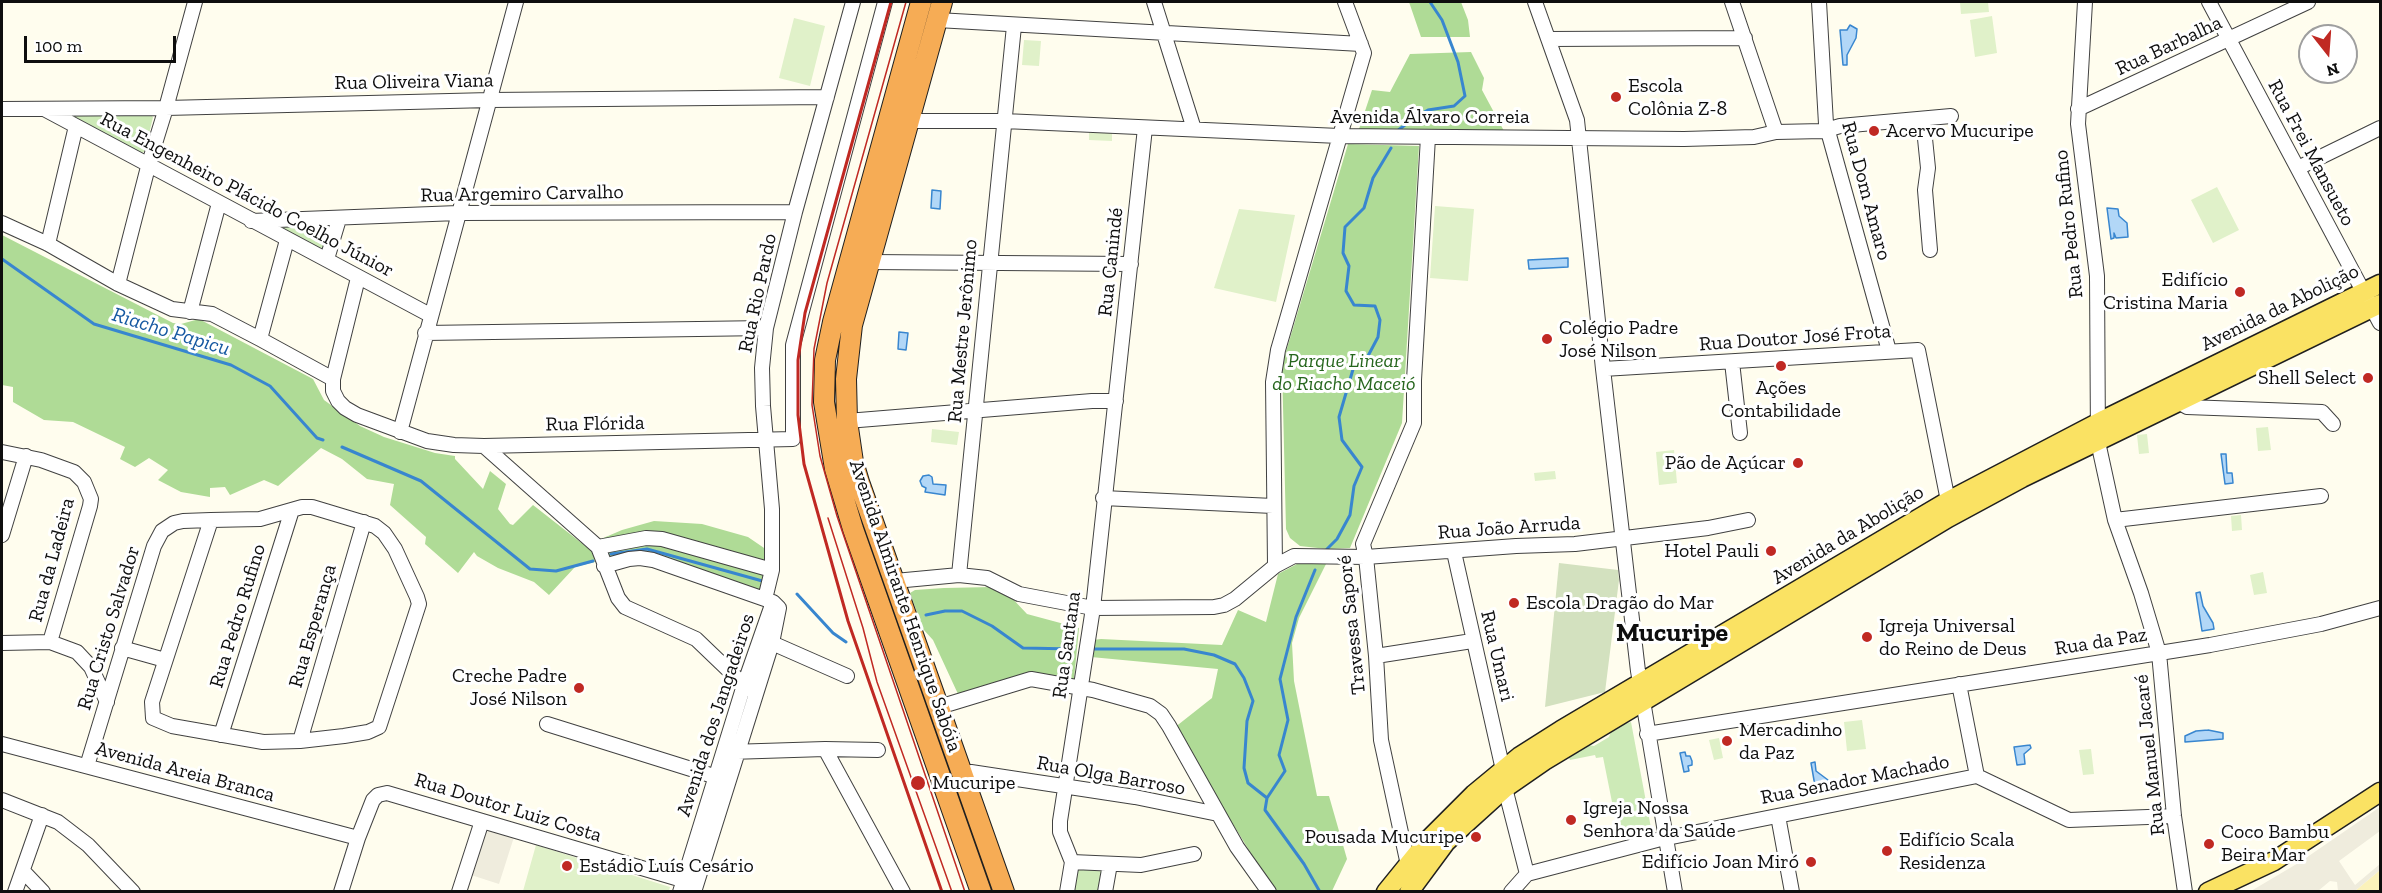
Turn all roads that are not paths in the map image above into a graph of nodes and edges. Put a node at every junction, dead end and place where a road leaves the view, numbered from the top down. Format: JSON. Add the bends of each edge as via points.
{"nodes":[{"id":1,"x":195,"y":2,"type":"edge"},
{"id":2,"x":516,"y":2,"type":"edge"},
{"id":3,"x":853,"y":2,"type":"edge"},
{"id":4,"x":885,"y":2,"type":"edge"},
{"id":5,"x":921,"y":2,"type":"edge"},
{"id":6,"x":1154,"y":2,"type":"edge"},
{"id":7,"x":1345,"y":2,"type":"edge"},
{"id":8,"x":1535,"y":2,"type":"edge"},
{"id":9,"x":1732,"y":2,"type":"edge"},
{"id":10,"x":1819,"y":2,"type":"edge"},
{"id":11,"x":2085,"y":2,"type":"edge"},
{"id":12,"x":2209,"y":2,"type":"edge"},
{"id":13,"x":2308,"y":2,"type":"edge"},
{"id":14,"x":939,"y":11,"type":"edge"},
{"id":15,"x":1014,"y":26,"type":"junction"},
{"id":16,"x":1164,"y":33,"type":"junction"},
{"id":17,"x":1746,"y":38,"type":"junction"},
{"id":18,"x":1549,"y":39,"type":"junction"},
{"id":19,"x":2228,"y":40,"type":"junction"},
{"id":20,"x":1361,"y":44,"type":"junction"},
{"id":21,"x":827,"y":97,"type":"junction"},
{"id":22,"x":490,"y":100,"type":"junction"},
{"id":23,"x":166,"y":108,"type":"junction"},
{"id":24,"x":46,"y":109,"type":"junction"},
{"id":25,"x":2078,"y":109,"type":"junction"},
{"id":26,"x":2,"y":111,"type":"edge"},
{"id":27,"x":1951,"y":116,"type":"dead end"},
{"id":28,"x":1923,"y":119,"type":"junction"},
{"id":29,"x":908,"y":121,"type":"junction"},
{"id":30,"x":1004,"y":121,"type":"junction"},
{"id":31,"x":76,"y":126,"type":"junction"},
{"id":32,"x":1145,"y":128,"type":"junction"},
{"id":33,"x":2380,"y":128,"type":"edge"},
{"id":34,"x":1194,"y":129,"type":"junction"},
{"id":35,"x":1828,"y":129,"type":"junction"},
{"id":36,"x":1776,"y":132,"type":"junction"},
{"id":37,"x":1340,"y":136,"type":"junction"},
{"id":38,"x":1428,"y":137,"type":"junction"},
{"id":39,"x":1579,"y":137,"type":"junction"},
{"id":40,"x":149,"y":163,"type":"junction"},
{"id":41,"x":2298,"y":168,"type":"junction"},
{"id":42,"x":219,"y":203,"type":"junction"},
{"id":43,"x":795,"y":212,"type":"junction"},
{"id":44,"x":458,"y":213,"type":"junction"},
{"id":45,"x":339,"y":219,"type":"junction"},
{"id":46,"x":251,"y":221,"type":"junction"},
{"id":47,"x":2,"y":223,"type":"edge"},
{"id":48,"x":287,"y":240,"type":"junction"},
{"id":49,"x":48,"y":244,"type":"junction"},
{"id":50,"x":1930,"y":250,"type":"dead end"},
{"id":51,"x":327,"y":259,"type":"junction"},
{"id":52,"x":869,"y":262,"type":"junction"},
{"id":53,"x":990,"y":263,"type":"junction"},
{"id":54,"x":1131,"y":264,"type":"junction"},
{"id":55,"x":358,"y":278,"type":"junction"},
{"id":56,"x":118,"y":284,"type":"junction"},
{"id":57,"x":2380,"y":284,"type":"edge"},
{"id":58,"x":2374,"y":307,"type":"edge"},
{"id":59,"x":190,"y":312,"type":"junction"},
{"id":60,"x":430,"y":315,"type":"junction"},
{"id":61,"x":766,"y":328,"type":"junction"},
{"id":62,"x":425,"y":333,"type":"junction"},
{"id":63,"x":260,"y":339,"type":"junction"},
{"id":64,"x":1889,"y":351,"type":"junction"},
{"id":65,"x":1732,"y":362,"type":"junction"},
{"id":66,"x":1603,"y":369,"type":"junction"},
{"id":67,"x":333,"y":379,"type":"junction"},
{"id":68,"x":1116,"y":401,"type":"junction"},
{"id":69,"x":2178,"y":402,"type":"junction"},
{"id":70,"x":975,"y":411,"type":"junction"},
{"id":71,"x":847,"y":421,"type":"junction"},
{"id":72,"x":2097,"y":423,"type":"junction"},
{"id":73,"x":2333,"y":424,"type":"dead end"},
{"id":74,"x":400,"y":432,"type":"junction"},
{"id":75,"x":1740,"y":433,"type":"dead end"},
{"id":76,"x":766,"y":440,"type":"junction"},
{"id":77,"x":2098,"y":442,"type":"junction"},
{"id":78,"x":484,"y":446,"type":"junction"},
{"id":79,"x":2,"y":452,"type":"edge"},
{"id":80,"x":26,"y":456,"type":"junction"},
{"id":81,"x":2321,"y":496,"type":"dead end"},
{"id":82,"x":1103,"y":498,"type":"junction"},
{"id":83,"x":1273,"y":506,"type":"junction"},
{"id":84,"x":292,"y":510,"type":"junction"},
{"id":85,"x":1948,"y":510,"type":"junction"},
{"id":86,"x":260,"y":519,"type":"junction"},
{"id":87,"x":211,"y":520,"type":"junction"},
{"id":88,"x":1748,"y":520,"type":"dead end"},
{"id":89,"x":2115,"y":520,"type":"junction"},
{"id":90,"x":364,"y":522,"type":"junction"},
{"id":91,"x":285,"y":531,"type":"junction"},
{"id":92,"x":2,"y":535,"type":"edge"},
{"id":93,"x":878,"y":536,"type":"junction"},
{"id":94,"x":1622,"y":538,"type":"junction"},
{"id":95,"x":857,"y":543,"type":"junction"},
{"id":96,"x":1454,"y":552,"type":"junction"},
{"id":97,"x":601,"y":556,"type":"junction"},
{"id":98,"x":1366,"y":557,"type":"junction"},
{"id":99,"x":1275,"y":566,"type":"junction"},
{"id":100,"x":959,"y":575,"type":"junction"},
{"id":101,"x":895,"y":581,"type":"junction"},
{"id":102,"x":769,"y":588,"type":"junction"},
{"id":103,"x":1093,"y":608,"type":"junction"},
{"id":104,"x":2380,"y":608,"type":"edge"},
{"id":105,"x":1472,"y":641,"type":"junction"},
{"id":106,"x":50,"y":642,"type":"junction"},
{"id":107,"x":2,"y":643,"type":"edge"},
{"id":108,"x":772,"y":643,"type":"junction"},
{"id":109,"x":122,"y":648,"type":"junction"},
{"id":110,"x":2159,"y":652,"type":"junction"},
{"id":111,"x":1376,"y":656,"type":"junction"},
{"id":112,"x":165,"y":660,"type":"junction"},
{"id":113,"x":847,"y":676,"type":"dead end"},
{"id":114,"x":1959,"y":684,"type":"junction"},
{"id":115,"x":750,"y":688,"type":"junction"},
{"id":116,"x":1081,"y":688,"type":"junction"},
{"id":117,"x":1641,"y":693,"type":"junction"},
{"id":118,"x":106,"y":702,"type":"junction"},
{"id":119,"x":939,"y":707,"type":"junction"},
{"id":120,"x":547,"y":724,"type":"dead end"},
{"id":121,"x":1647,"y":734,"type":"junction"},
{"id":122,"x":221,"y":735,"type":"junction"},
{"id":123,"x":300,"y":741,"type":"junction"},
{"id":124,"x":2,"y":744,"type":"edge"},
{"id":125,"x":825,"y":749,"type":"junction"},
{"id":126,"x":878,"y":750,"type":"dead end"},
{"id":127,"x":731,"y":752,"type":"junction"},
{"id":128,"x":87,"y":766,"type":"junction"},
{"id":129,"x":963,"y":775,"type":"junction"},
{"id":130,"x":1977,"y":776,"type":"junction"},
{"id":131,"x":723,"y":779,"type":"junction"},
{"id":132,"x":1504,"y":779,"type":"junction"},
{"id":133,"x":1065,"y":787,"type":"junction"},
{"id":134,"x":2380,"y":792,"type":"edge"},
{"id":135,"x":2,"y":800,"type":"edge"},
{"id":136,"x":1218,"y":814,"type":"junction"},
{"id":137,"x":42,"y":815,"type":"junction"},
{"id":138,"x":1778,"y":816,"type":"junction"},
{"id":139,"x":2174,"y":816,"type":"junction"},
{"id":140,"x":482,"y":820,"type":"junction"},
{"id":141,"x":1457,"y":820,"type":"junction"},
{"id":142,"x":358,"y":838,"type":"junction"},
{"id":143,"x":1667,"y":838,"type":"junction"},
{"id":144,"x":1194,"y":854,"type":"dead end"},
{"id":145,"x":1072,"y":862,"type":"junction"},
{"id":146,"x":1110,"y":864,"type":"junction"},
{"id":147,"x":1408,"y":865,"type":"junction"},
{"id":148,"x":23,"y":871,"type":"junction"},
{"id":149,"x":1527,"y":874,"type":"junction"},
{"id":150,"x":688,"y":887,"type":"edge"},
{"id":151,"x":15,"y":891,"type":"edge"},
{"id":152,"x":43,"y":891,"type":"edge"},
{"id":153,"x":134,"y":891,"type":"edge"},
{"id":154,"x":341,"y":891,"type":"edge"},
{"id":155,"x":459,"y":891,"type":"edge"},
{"id":156,"x":903,"y":891,"type":"edge"},
{"id":157,"x":981,"y":891,"type":"edge"},
{"id":158,"x":1004,"y":891,"type":"edge"},
{"id":159,"x":1068,"y":891,"type":"edge"},
{"id":160,"x":1105,"y":891,"type":"edge"},
{"id":161,"x":1269,"y":891,"type":"edge"},
{"id":162,"x":1386,"y":891,"type":"edge"},
{"id":163,"x":1408,"y":891,"type":"edge"},
{"id":164,"x":1511,"y":891,"type":"edge"},
{"id":165,"x":1675,"y":891,"type":"edge"},
{"id":166,"x":1792,"y":891,"type":"edge"},
{"id":167,"x":2186,"y":891,"type":"edge"},
{"id":168,"x":2208,"y":891,"type":"edge"}],
"edges":[{"from":1,"to":23,"type":"street"},
{"from":2,"to":22,"type":"street"},
{"from":3,"to":21,"type":"street","name":"Rua Rio Pardo"},
{"from":4,"to":76,"type":"street","name":"Rua Flórida","via":[[793,345],[793,439]]},
{"from":5,"to":95,"type":"highway","name":"Avenida Almirante Henrique Sabóia","via":[[825,360],[826,426]]},
{"from":6,"to":16,"type":"street"},
{"from":7,"to":20,"type":"street"},
{"from":8,"to":18,"type":"street"},
{"from":9,"to":17,"type":"street"},
{"from":10,"to":35,"type":"street","name":"Rua Dom Amaro"},
{"from":11,"to":25,"type":"street","name":"Rua Pedro Rufino"},
{"from":12,"to":19,"type":"street","name":"Rua Frei Mansueto"},
{"from":13,"to":19,"type":"street","name":"Rua Barbalha"},
{"from":14,"to":15,"type":"street"},
{"from":14,"to":29,"type":"highway","name":"Avenida Almirante Henrique Sabóia"},
{"from":15,"to":16,"type":"street"},
{"from":15,"to":30,"type":"street","name":"Rua Mestre Jerônimo"},
{"from":16,"to":20,"type":"street"},
{"from":16,"to":34,"type":"street"},
{"from":17,"to":18,"type":"street"},
{"from":17,"to":36,"type":"street"},
{"from":18,"to":39,"type":"street","via":[[1567,87]]},
{"from":19,"to":25,"type":"street","name":"Rua Barbalha"},
{"from":19,"to":41,"type":"street","name":"Rua Frei Mansueto"},
{"from":20,"to":37,"type":"street","via":[[1363,64]]},
{"from":21,"to":22,"type":"street","name":"Rua Oliveira Viana"},
{"from":21,"to":43,"type":"street","name":"Rua Rio Pardo"},
{"from":22,"to":23,"type":"street","name":"Rua Oliveira Viana"},
{"from":22,"to":44,"type":"street"},
{"from":23,"to":24,"type":"street","name":"Rua Oliveira Viana"},
{"from":23,"to":40,"type":"street"},
{"from":24,"to":26,"type":"street","name":"Rua Oliveira Viana"},
{"from":24,"to":31,"type":"street","name":"Rua Engenheiro Plácido Coelho Júnior"},
{"from":25,"to":72,"type":"street","name":"Rua Pedro Rufino","via":[[2097,276]]},
{"from":27,"to":28,"type":"street","name":"Avenida Álvaro Correia"},
{"from":28,"to":35,"type":"street","name":"Avenida Álvaro Correia"},
{"from":28,"to":50,"type":"street"},
{"from":29,"to":30,"type":"street","name":"Avenida Álvaro Correia"},
{"from":29,"to":52,"type":"highway","name":"Avenida Almirante Henrique Sabóia"},
{"from":30,"to":32,"type":"street","name":"Avenida Álvaro Correia"},
{"from":30,"to":53,"type":"street","name":"Rua Mestre Jerônimo"},
{"from":31,"to":40,"type":"street","name":"Rua Engenheiro Plácido Coelho Júnior"},
{"from":31,"to":49,"type":"street"},
{"from":32,"to":34,"type":"street","name":"Avenida Álvaro Correia"},
{"from":32,"to":54,"type":"street","name":"Rua Canindé"},
{"from":33,"to":41,"type":"street"},
{"from":34,"to":37,"type":"street","name":"Avenida Álvaro Correia"},
{"from":35,"to":36,"type":"street","name":"Avenida Álvaro Correia"},
{"from":35,"to":64,"type":"street","name":"Rua Dom Amaro"},
{"from":36,"to":39,"type":"street","name":"Avenida Álvaro Correia","via":[[1754,137],[1684,139]]},
{"from":37,"to":38,"type":"street","name":"Avenida Álvaro Correia"},
{"from":37,"to":83,"type":"street","via":[[1278,350],[1273,382]]},
{"from":38,"to":39,"type":"street","name":"Avenida Álvaro Correia"},
{"from":38,"to":98,"type":"street","name":"Travessa Saporé","via":[[1414,423],[1363,544]]},
{"from":39,"to":66,"type":"street"},
{"from":40,"to":42,"type":"street","name":"Rua Engenheiro Plácido Coelho Júnior"},
{"from":40,"to":56,"type":"street"},
{"from":41,"to":58,"type":"street","name":"Rua Frei Mansueto"},
{"from":42,"to":46,"type":"street","name":"Rua Engenheiro Plácido Coelho Júnior"},
{"from":42,"to":59,"type":"street"},
{"from":43,"to":44,"type":"street","name":"Rua Argemiro Carvalho"},
{"from":43,"to":61,"type":"street","name":"Rua Rio Pardo"},
{"from":44,"to":45,"type":"street","name":"Rua Argemiro Carvalho"},
{"from":44,"to":60,"type":"street"},
{"from":45,"to":46,"type":"street","name":"Rua Argemiro Carvalho"},
{"from":45,"to":51,"type":"street"},
{"from":46,"to":48,"type":"street","name":"Rua Engenheiro Plácido Coelho Júnior"},
{"from":47,"to":49,"type":"street"},
{"from":48,"to":51,"type":"street","name":"Rua Engenheiro Plácido Coelho Júnior"},
{"from":48,"to":63,"type":"street"},
{"from":49,"to":56,"type":"street"},
{"from":51,"to":55,"type":"street","name":"Rua Engenheiro Plácido Coelho Júnior"},
{"from":52,"to":53,"type":"street"},
{"from":52,"to":71,"type":"highway","name":"Avenida Almirante Henrique Sabóia","via":[[852,325],[846,379]]},
{"from":53,"to":54,"type":"street"},
{"from":53,"to":70,"type":"street","name":"Rua Mestre Jerônimo"},
{"from":54,"to":68,"type":"street","name":"Rua Canindé"},
{"from":55,"to":60,"type":"street","name":"Rua Engenheiro Plácido Coelho Júnior"},
{"from":55,"to":67,"type":"street"},
{"from":56,"to":59,"type":"street","via":[[172,309]]},
{"from":57,"to":58,"type":"main road","name":"Avenida da Abolição"},
{"from":58,"to":69,"type":"main road","name":"Avenida da Abolição"},
{"from":58,"to":72,"type":"main road","name":"Avenida da Abolição"},
{"from":59,"to":63,"type":"street","via":[[212,314]]},
{"from":60,"to":62,"type":"street"},
{"from":61,"to":62,"type":"street"},
{"from":61,"to":76,"type":"street","name":"Rua Rio Pardo","via":[[762,368]]},
{"from":62,"to":74,"type":"street"},
{"from":63,"to":67,"type":"street"},
{"from":64,"to":65,"type":"street","name":"Rua Doutor José Frota"},
{"from":64,"to":85,"type":"street","name":"Rua Doutor José Frota","via":[[1918,350]]},
{"from":65,"to":66,"type":"street","name":"Rua Doutor José Frota"},
{"from":65,"to":75,"type":"street"},
{"from":66,"to":94,"type":"street"},
{"from":67,"to":74,"type":"street","name":"Rua Flórida","via":[[333,391],[345,408]]},
{"from":68,"to":70,"type":"street"},
{"from":68,"to":82,"type":"street","name":"Rua Santana"},
{"from":69,"to":73,"type":"street","via":[[2187,407],[2322,412]]},
{"from":69,"to":77,"type":"main road","name":"Avenida da Abolição"},
{"from":70,"to":71,"type":"street"},
{"from":70,"to":100,"type":"street","name":"Rua Mestre Jerônimo"},
{"from":71,"to":93,"type":"highway","name":"Avenida Almirante Henrique Sabóia","via":[[853,462]]},
{"from":72,"to":77,"type":"street","name":"Rua Pedro Rufino"},
{"from":72,"to":85,"type":"main road","name":"Avenida da Abolição"},
{"from":74,"to":78,"type":"street","name":"Rua Flórida","via":[[427,441]]},
{"from":76,"to":78,"type":"street","name":"Rua Flórida"},
{"from":76,"to":102,"type":"street","name":"Rua Rio Pardo","via":[[772,509]]},
{"from":77,"to":85,"type":"main road","name":"Avenida da Abolição"},
{"from":77,"to":89,"type":"street","name":"Rua Manuel Jacaré"},
{"from":78,"to":97,"type":"street"},
{"from":79,"to":80,"type":"street","name":"Rua da Ladeira"},
{"from":80,"to":92,"type":"street"},
{"from":80,"to":106,"type":"street","name":"Rua da Ladeira","via":[[74,472],[84,482],[91,499]]},
{"from":81,"to":89,"type":"street"},
{"from":82,"to":83,"type":"street"},
{"from":82,"to":103,"type":"street","name":"Rua Santana"},
{"from":83,"to":99,"type":"street"},
{"from":84,"to":86,"type":"street","name":"Rua Cristo Salvador"},
{"from":84,"to":90,"type":"street","name":"Rua Cristo Salvador","via":[[312,507]]},
{"from":84,"to":91,"type":"street","name":"Rua Pedro Rufino"},
{"from":85,"to":117,"type":"main road","name":"Avenida da Abolição"},
{"from":86,"to":87,"type":"street","name":"Rua Cristo Salvador"},
{"from":86,"to":91,"type":"street","name":"Rua Cristo Salvador"},
{"from":87,"to":109,"type":"street","name":"Rua Cristo Salvador","via":[[174,523],[162,531],[153,546]]},
{"from":87,"to":112,"type":"street"},
{"from":88,"to":94,"type":"street","name":"Rua João Arruda"},
{"from":89,"to":110,"type":"street","name":"Rua Manuel Jacaré"},
{"from":90,"to":123,"type":"street","name":"Rua Esperança"},
{"from":90,"to":123,"type":"street","name":"Rua Cristo Salvador","via":[[375,526],[391,541],[417,597],[417,613],[379,727],[368,732]]},
{"from":91,"to":122,"type":"street","name":"Rua Pedro Rufino"},
{"from":93,"to":95,"type":"highway"},
{"from":93,"to":101,"type":"highway","name":"Avenida Almirante Henrique Sabóia"},
{"from":94,"to":96,"type":"street","name":"Rua João Arruda"},
{"from":94,"to":117,"type":"street"},
{"from":95,"to":157,"type":"highway","name":"Avenida Almirante Henrique Sabóia"},
{"from":96,"to":98,"type":"street","name":"Rua João Arruda"},
{"from":96,"to":105,"type":"street","name":"Rua Umari"},
{"from":97,"to":102,"type":"street","via":[[653,560]]},
{"from":97,"to":102,"type":"street","via":[[646,538],[662,539]]},
{"from":97,"to":115,"type":"street","via":[[625,607],[696,639]]},
{"from":98,"to":99,"type":"street","name":"Rua João Arruda","via":[[1294,556]]},
{"from":98,"to":111,"type":"street","name":"Travessa Saporé"},
{"from":99,"to":103,"type":"street","via":[[1224,605]]},
{"from":100,"to":101,"type":"street"},
{"from":100,"to":103,"type":"street","via":[[987,578],[1019,594]]},
{"from":101,"to":119,"type":"highway","name":"Avenida Almirante Henrique Sabóia"},
{"from":102,"to":108,"type":"street","name":"Avenida dos Jangadeiros","via":[[780,611]]},
{"from":102,"to":115,"type":"street","name":"Avenida dos Jangadeiros"},
{"from":103,"to":116,"type":"street","name":"Rua Santana"},
{"from":104,"to":110,"type":"street","name":"Rua da Paz","via":[[2321,624]]},
{"from":105,"to":111,"type":"street"},
{"from":105,"to":132,"type":"street","name":"Rua Umari"},
{"from":106,"to":107,"type":"street"},
{"from":106,"to":118,"type":"street","via":[[84,658]]},
{"from":108,"to":113,"type":"street"},
{"from":108,"to":115,"type":"street","name":"Avenida dos Jangadeiros"},
{"from":109,"to":112,"type":"street"},
{"from":109,"to":118,"type":"street","name":"Rua Cristo Salvador"},
{"from":110,"to":114,"type":"street","name":"Rua da Paz"},
{"from":110,"to":139,"type":"street","name":"Rua Manuel Jacaré"},
{"from":111,"to":147,"type":"street","name":"Travessa Saporé","via":[[1381,741]]},
{"from":112,"to":122,"type":"street","via":[[152,702],[153,718],[172,726]]},
{"from":114,"to":121,"type":"street","name":"Rua da Paz"},
{"from":114,"to":130,"type":"street"},
{"from":115,"to":127,"type":"street","name":"Avenida dos Jangadeiros"},
{"from":116,"to":119,"type":"street","via":[[1031,679]]},
{"from":116,"to":133,"type":"street","name":"Rua Santana"},
{"from":116,"to":136,"type":"street","via":[[1150,706],[1161,714]]},
{"from":117,"to":121,"type":"street"},
{"from":117,"to":132,"type":"main road","name":"Avenida da Abolição","via":[[1561,730],[1520,756]]},
{"from":118,"to":128,"type":"street","name":"Rua Cristo Salvador"},
{"from":119,"to":129,"type":"highway","name":"Avenida Almirante Henrique Sabóia"},
{"from":120,"to":131,"type":"street"},
{"from":121,"to":143,"type":"street"},
{"from":122,"to":123,"type":"street","via":[[263,742]]},
{"from":124,"to":128,"type":"street","name":"Avenida Areia Branca"},
{"from":125,"to":126,"type":"street"},
{"from":125,"to":127,"type":"street"},
{"from":125,"to":156,"type":"street"},
{"from":127,"to":131,"type":"street","name":"Avenida dos Jangadeiros"},
{"from":128,"to":142,"type":"street","name":"Avenida Areia Branca"},
{"from":129,"to":133,"type":"street","name":"Rua Olga Barroso","via":[[971,772]]},
{"from":129,"to":158,"type":"highway","name":"Avenida Almirante Henrique Sabóia"},
{"from":130,"to":138,"type":"street","name":"Rua Senador Machado"},
{"from":130,"to":139,"type":"street","name":"Rua Senador Machado","via":[[2069,820]]},
{"from":131,"to":150,"type":"street","name":"Avenida dos Jangadeiros"},
{"from":132,"to":141,"type":"main road","name":"Avenida da Abolição"},
{"from":132,"to":149,"type":"street","name":"Rua Umari"},
{"from":133,"to":136,"type":"street","name":"Rua Olga Barroso"},
{"from":133,"to":145,"type":"street","name":"Rua Santana","via":[[1060,832]]},
{"from":134,"to":168,"type":"main road","via":[[2274,861]]},
{"from":135,"to":137,"type":"street"},
{"from":136,"to":161,"type":"street"},
{"from":137,"to":148,"type":"street"},
{"from":137,"to":153,"type":"street","via":[[88,845]]},
{"from":138,"to":143,"type":"street","name":"Rua Senador Machado"},
{"from":138,"to":166,"type":"street"},
{"from":139,"to":167,"type":"street","name":"Rua Manuel Jacaré"},
{"from":140,"to":142,"type":"street","name":"Rua Doutor Luiz Costa","via":[[391,794],[378,795]]},
{"from":140,"to":150,"type":"street","name":"Rua Doutor Luiz Costa"},
{"from":140,"to":155,"type":"street"},
{"from":141,"to":147,"type":"main road","name":"Avenida da Abolição"},
{"from":141,"to":163,"type":"main road","name":"Avenida da Abolição","via":[[1446,842]]},
{"from":142,"to":154,"type":"street"},
{"from":143,"to":149,"type":"street","name":"Rua Senador Machado"},
{"from":143,"to":165,"type":"street"},
{"from":144,"to":146,"type":"street","via":[[1141,865]]},
{"from":145,"to":146,"type":"street"},
{"from":145,"to":159,"type":"street","name":"Rua Santana"},
{"from":146,"to":160,"type":"street"},
{"from":147,"to":162,"type":"main road","name":"Avenida da Abolição"},
{"from":148,"to":151,"type":"street"},
{"from":148,"to":152,"type":"street"},
{"from":149,"to":164,"type":"street"}]}
